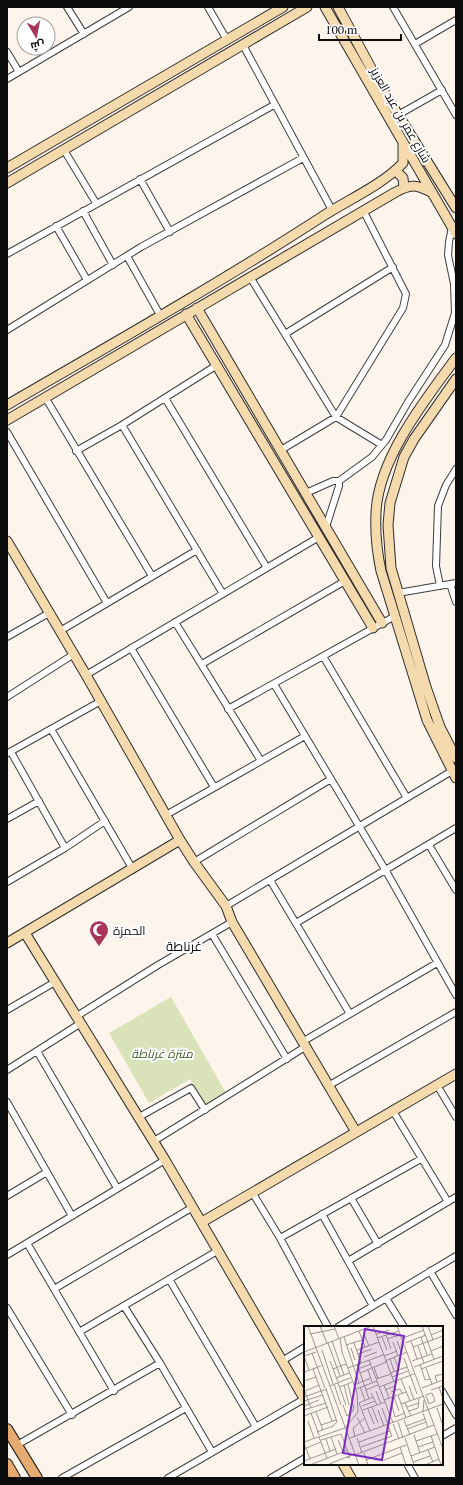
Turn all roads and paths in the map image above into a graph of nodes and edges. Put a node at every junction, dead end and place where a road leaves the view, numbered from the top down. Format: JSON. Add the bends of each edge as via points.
{"nodes":[{"id":1,"x":67,"y":7,"type":"edge"},
{"id":2,"x":129,"y":7,"type":"edge"},
{"id":3,"x":208,"y":7,"type":"edge"},
{"id":4,"x":283,"y":7,"type":"edge"},
{"id":5,"x":307,"y":7,"type":"edge"},
{"id":6,"x":393,"y":7,"type":"edge"},
{"id":7,"x":325,"y":8,"type":"edge"},
{"id":8,"x":340,"y":8,"type":"edge"},
{"id":9,"x":456,"y":20,"type":"edge"},
{"id":10,"x":84,"y":34,"type":"junction"},
{"id":11,"x":227,"y":40,"type":"junction"},
{"id":12,"x":415,"y":44,"type":"junction"},
{"id":13,"x":243,"y":46,"type":"junction"},
{"id":14,"x":7,"y":52,"type":"edge"},
{"id":15,"x":19,"y":72,"type":"junction"},
{"id":16,"x":7,"y":79,"type":"edge"},
{"id":17,"x":442,"y":90,"type":"junction"},
{"id":18,"x":274,"y":105,"type":"junction"},
{"id":19,"x":107,"y":110,"type":"junction"},
{"id":20,"x":398,"y":115,"type":"junction"},
{"id":21,"x":456,"y":115,"type":"edge"},
{"id":22,"x":403,"y":144,"type":"junction"},
{"id":23,"x":64,"y":150,"type":"junction"},
{"id":24,"x":303,"y":158,"type":"junction"},
{"id":25,"x":11,"y":166,"type":"edge"},
{"id":26,"x":396,"y":171,"type":"junction"},
{"id":27,"x":7,"y":176,"type":"edge"},
{"id":28,"x":140,"y":179,"type":"junction"},
{"id":29,"x":7,"y":183,"type":"edge"},
{"id":30,"x":404,"y":188,"type":"junction"},
{"id":31,"x":431,"y":192,"type":"junction"},
{"id":32,"x":96,"y":203,"type":"junction"},
{"id":33,"x":456,"y":208,"type":"edge"},
{"id":34,"x":332,"y":210,"type":"junction"},
{"id":35,"x":364,"y":210,"type":"junction"},
{"id":36,"x":83,"y":211,"type":"junction"},
{"id":37,"x":56,"y":226,"type":"junction"},
{"id":38,"x":454,"y":230,"type":"edge"},
{"id":39,"x":170,"y":232,"type":"junction"},
{"id":40,"x":7,"y":254,"type":"edge"},
{"id":41,"x":127,"y":256,"type":"junction"},
{"id":42,"x":113,"y":265,"type":"junction"},
{"id":43,"x":393,"y":267,"type":"junction"},
{"id":44,"x":250,"y":277,"type":"junction"},
{"id":45,"x":88,"y":280,"type":"junction"},
{"id":46,"x":197,"y":308,"type":"junction"},
{"id":47,"x":186,"y":314,"type":"junction"},
{"id":48,"x":160,"y":315,"type":"junction"},
{"id":49,"x":7,"y":330,"type":"edge"},
{"id":50,"x":285,"y":334,"type":"junction"},
{"id":51,"x":456,"y":358,"type":"edge"},
{"id":52,"x":217,"y":365,"type":"junction"},
{"id":53,"x":456,"y":379,"type":"edge"},
{"id":54,"x":456,"y":389,"type":"edge"},
{"id":55,"x":45,"y":397,"type":"junction"},
{"id":56,"x":165,"y":398,"type":"junction"},
{"id":57,"x":442,"y":400,"type":"junction"},
{"id":58,"x":7,"y":405,"type":"edge"},
{"id":59,"x":336,"y":417,"type":"junction"},
{"id":60,"x":7,"y":420,"type":"edge"},
{"id":61,"x":122,"y":425,"type":"junction"},
{"id":62,"x":7,"y":432,"type":"edge"},
{"id":63,"x":382,"y":444,"type":"junction"},
{"id":64,"x":281,"y":450,"type":"junction"},
{"id":65,"x":76,"y":451,"type":"junction"},
{"id":66,"x":456,"y":469,"type":"edge"},
{"id":67,"x":339,"y":481,"type":"junction"},
{"id":68,"x":306,"y":493,"type":"junction"},
{"id":69,"x":326,"y":528,"type":"junction"},
{"id":70,"x":319,"y":537,"type":"junction"},
{"id":71,"x":7,"y":542,"type":"edge"},
{"id":72,"x":197,"y":550,"type":"junction"},
{"id":73,"x":267,"y":568,"type":"junction"},
{"id":74,"x":152,"y":576,"type":"junction"},
{"id":75,"x":345,"y":581,"type":"junction"},
{"id":76,"x":453,"y":584,"type":"edge"},
{"id":77,"x":440,"y":586,"type":"junction"},
{"id":78,"x":398,"y":593,"type":"junction"},
{"id":79,"x":223,"y":594,"type":"junction"},
{"id":80,"x":456,"y":602,"type":"edge"},
{"id":81,"x":107,"y":603,"type":"junction"},
{"id":82,"x":49,"y":613,"type":"junction"},
{"id":83,"x":395,"y":616,"type":"junction"},
{"id":84,"x":175,"y":622,"type":"junction"},
{"id":85,"x":382,"y":623,"type":"junction"},
{"id":86,"x":373,"y":628,"type":"junction"},
{"id":87,"x":60,"y":631,"type":"junction"},
{"id":88,"x":7,"y":637,"type":"edge"},
{"id":89,"x":131,"y":648,"type":"junction"},
{"id":90,"x":74,"y":654,"type":"junction"},
{"id":91,"x":323,"y":656,"type":"junction"},
{"id":92,"x":202,"y":664,"type":"junction"},
{"id":93,"x":86,"y":675,"type":"junction"},
{"id":94,"x":274,"y":684,"type":"junction"},
{"id":95,"x":7,"y":696,"type":"edge"},
{"id":96,"x":101,"y":701,"type":"junction"},
{"id":97,"x":228,"y":709,"type":"junction"},
{"id":98,"x":50,"y":729,"type":"junction"},
{"id":99,"x":305,"y":736,"type":"junction"},
{"id":100,"x":9,"y":753,"type":"edge"},
{"id":101,"x":455,"y":753,"type":"edge"},
{"id":102,"x":261,"y":761,"type":"junction"},
{"id":103,"x":454,"y":775,"type":"edge"},
{"id":104,"x":331,"y":779,"type":"junction"},
{"id":105,"x":214,"y":787,"type":"junction"},
{"id":106,"x":407,"y":798,"type":"junction"},
{"id":107,"x":39,"y":801,"type":"junction"},
{"id":108,"x":166,"y":815,"type":"junction"},
{"id":109,"x":7,"y":819,"type":"edge"},
{"id":110,"x":105,"y":821,"type":"junction"},
{"id":111,"x":359,"y":826,"type":"junction"},
{"id":112,"x":456,"y":828,"type":"edge"},
{"id":113,"x":180,"y":840,"type":"junction"},
{"id":114,"x":428,"y":845,"type":"junction"},
{"id":115,"x":65,"y":848,"type":"junction"},
{"id":116,"x":194,"y":862,"type":"junction"},
{"id":117,"x":132,"y":868,"type":"junction"},
{"id":118,"x":386,"y":871,"type":"junction"},
{"id":119,"x":270,"y":880,"type":"junction"},
{"id":120,"x":7,"y":882,"type":"edge"},
{"id":121,"x":456,"y":890,"type":"edge"},
{"id":122,"x":226,"y":906,"type":"junction"},
{"id":123,"x":232,"y":922,"type":"junction"},
{"id":124,"x":296,"y":923,"type":"junction"},
{"id":125,"x":25,"y":933,"type":"junction"},
{"id":126,"x":212,"y":934,"type":"junction"},
{"id":127,"x":7,"y":943,"type":"edge"},
{"id":128,"x":437,"y":963,"type":"junction"},
{"id":129,"x":55,"y":982,"type":"junction"},
{"id":130,"x":456,"y":996,"type":"edge"},
{"id":131,"x":7,"y":1010,"type":"edge"},
{"id":132,"x":456,"y":1012,"type":"edge"},
{"id":133,"x":350,"y":1014,"type":"junction"},
{"id":134,"x":79,"y":1019,"type":"junction"},
{"id":135,"x":304,"y":1045,"type":"junction"},
{"id":136,"x":37,"y":1051,"type":"junction"},
{"id":137,"x":287,"y":1059,"type":"junction"},
{"id":138,"x":7,"y":1070,"type":"edge"},
{"id":139,"x":456,"y":1074,"type":"edge"},
{"id":140,"x":437,"y":1085,"type":"junction"},
{"id":141,"x":328,"y":1086,"type":"junction"},
{"id":142,"x":7,"y":1102,"type":"edge"},
{"id":143,"x":205,"y":1110,"type":"junction"},
{"id":144,"x":393,"y":1111,"type":"junction"},
{"id":145,"x":139,"y":1117,"type":"junction"},
{"id":146,"x":456,"y":1117,"type":"edge"},
{"id":147,"x":356,"y":1132,"type":"junction"},
{"id":148,"x":154,"y":1141,"type":"junction"},
{"id":149,"x":422,"y":1158,"type":"junction"},
{"id":150,"x":165,"y":1160,"type":"junction"},
{"id":151,"x":47,"y":1172,"type":"junction"},
{"id":152,"x":117,"y":1188,"type":"junction"},
{"id":153,"x":252,"y":1192,"type":"junction"},
{"id":154,"x":7,"y":1196,"type":"edge"},
{"id":155,"x":456,"y":1197,"type":"edge"},
{"id":156,"x":351,"y":1198,"type":"junction"},
{"id":157,"x":448,"y":1202,"type":"junction"},
{"id":158,"x":193,"y":1207,"type":"junction"},
{"id":159,"x":322,"y":1214,"type":"junction"},
{"id":160,"x":72,"y":1216,"type":"junction"},
{"id":161,"x":202,"y":1222,"type":"junction"},
{"id":162,"x":280,"y":1238,"type":"junction"},
{"id":163,"x":26,"y":1243,"type":"junction"},
{"id":164,"x":378,"y":1244,"type":"junction"},
{"id":165,"x":218,"y":1250,"type":"junction"},
{"id":166,"x":7,"y":1255,"type":"edge"},
{"id":167,"x":456,"y":1256,"type":"edge"},
{"id":168,"x":348,"y":1261,"type":"junction"},
{"id":169,"x":430,"y":1271,"type":"junction"},
{"id":170,"x":169,"y":1279,"type":"junction"},
{"id":171,"x":54,"y":1289,"type":"junction"},
{"id":172,"x":386,"y":1298,"type":"junction"},
{"id":173,"x":124,"y":1306,"type":"junction"},
{"id":174,"x":373,"y":1306,"type":"junction"},
{"id":175,"x":7,"y":1308,"type":"edge"},
{"id":176,"x":456,"y":1315,"type":"edge"},
{"id":177,"x":327,"y":1326,"type":"edge"},
{"id":178,"x":340,"y":1326,"type":"edge"},
{"id":179,"x":403,"y":1326,"type":"edge"},
{"id":180,"x":79,"y":1332,"type":"junction"},
{"id":181,"x":304,"y":1348,"type":"edge"},
{"id":182,"x":282,"y":1361,"type":"junction"},
{"id":183,"x":160,"y":1363,"type":"junction"},
{"id":184,"x":114,"y":1391,"type":"junction"},
{"id":185,"x":443,"y":1393,"type":"edge"},
{"id":186,"x":304,"y":1397,"type":"edge"},
{"id":187,"x":304,"y":1400,"type":"edge"},
{"id":188,"x":186,"y":1408,"type":"junction"},
{"id":189,"x":72,"y":1415,"type":"junction"},
{"id":190,"x":456,"y":1415,"type":"edge"},
{"id":191,"x":256,"y":1427,"type":"junction"},
{"id":192,"x":456,"y":1428,"type":"edge"},
{"id":193,"x":7,"y":1429,"type":"edge"},
{"id":194,"x":443,"y":1435,"type":"edge"},
{"id":195,"x":17,"y":1445,"type":"junction"},
{"id":196,"x":212,"y":1452,"type":"junction"},
{"id":197,"x":304,"y":1459,"type":"edge"},
{"id":198,"x":7,"y":1464,"type":"edge"},
{"id":199,"x":344,"y":1465,"type":"edge"},
{"id":200,"x":408,"y":1465,"type":"edge"},
{"id":201,"x":282,"y":1472,"type":"junction"},
{"id":202,"x":15,"y":1478,"type":"edge"},
{"id":203,"x":37,"y":1478,"type":"edge"},
{"id":204,"x":62,"y":1478,"type":"edge"},
{"id":205,"x":168,"y":1478,"type":"edge"},
{"id":206,"x":271,"y":1478,"type":"edge"},
{"id":207,"x":286,"y":1478,"type":"edge"},
{"id":208,"x":351,"y":1478,"type":"edge"},
{"id":209,"x":415,"y":1478,"type":"edge"}],
"edges":[{"from":1,"to":10,"type":"street"},
{"from":2,"to":10,"type":"street"},
{"from":3,"to":11,"type":"street"},
{"from":4,"to":11,"type":"street"},
{"from":5,"to":13,"type":"street"},
{"from":6,"to":12,"type":"street"},
{"from":7,"to":22,"type":"street","name":"شارع عمر بن عبد العزيز"},
{"from":8,"to":20,"type":"street","name":"شارع عمر بن عبد العزيز"},
{"from":9,"to":12,"type":"street"},
{"from":10,"to":15,"type":"street"},
{"from":11,"to":19,"type":"street"},
{"from":12,"to":17,"type":"street"},
{"from":13,"to":18,"type":"street"},
{"from":13,"to":23,"type":"street"},
{"from":14,"to":15,"type":"street"},
{"from":15,"to":16,"type":"street"},
{"from":17,"to":20,"type":"street"},
{"from":17,"to":21,"type":"street"},
{"from":18,"to":24,"type":"street"},
{"from":18,"to":28,"type":"street"},
{"from":19,"to":23,"type":"street","via":[[86,128],[64,141]]},
{"from":19,"to":25,"type":"street"},
{"from":20,"to":33,"type":"street","name":"شارع عمر بن عبد العزيز"},
{"from":22,"to":26,"type":"street","via":[[403,163]]},
{"from":22,"to":31,"type":"street","name":"شارع عمر بن عبد العزيز"},
{"from":23,"to":29,"type":"street"},
{"from":23,"to":32,"type":"street"},
{"from":24,"to":34,"type":"street"},
{"from":24,"to":39,"type":"street"},
{"from":25,"to":27,"type":"street","via":[[19,164],[19,168]]},
{"from":26,"to":30,"type":"street","via":[[403,178]]},
{"from":26,"to":34,"type":"street"},
{"from":28,"to":32,"type":"street"},
{"from":28,"to":39,"type":"street"},
{"from":30,"to":31,"type":"street","via":[[417,185]]},
{"from":30,"to":35,"type":"street"},
{"from":31,"to":38,"type":"street","name":"شارع عمر بن عبد العزيز"},
{"from":32,"to":36,"type":"street"},
{"from":34,"to":48,"type":"street"},
{"from":35,"to":43,"type":"street"},
{"from":35,"to":44,"type":"street"},
{"from":36,"to":37,"type":"street"},
{"from":36,"to":42,"type":"street"},
{"from":37,"to":40,"type":"street"},
{"from":37,"to":45,"type":"street"},
{"from":38,"to":63,"type":"street","via":[[449,242],[448,255],[454,284],[455,313],[445,345]]},
{"from":39,"to":41,"type":"street"},
{"from":41,"to":42,"type":"street"},
{"from":41,"to":48,"type":"street"},
{"from":42,"to":45,"type":"street"},
{"from":43,"to":50,"type":"street"},
{"from":43,"to":59,"type":"street","via":[[406,294],[403,308]]},
{"from":44,"to":46,"type":"street"},
{"from":44,"to":50,"type":"street"},
{"from":45,"to":49,"type":"street"},
{"from":46,"to":47,"type":"street"},
{"from":46,"to":64,"type":"street"},
{"from":47,"to":52,"type":"street"},
{"from":47,"to":55,"type":"street"},
{"from":48,"to":58,"type":"street"},
{"from":50,"to":59,"type":"street"},
{"from":51,"to":83,"type":"street","via":[[406,430],[385,472],[379,495],[376,513],[377,553]]},
{"from":52,"to":56,"type":"street"},
{"from":52,"to":70,"type":"street"},
{"from":53,"to":57,"type":"street"},
{"from":54,"to":57,"type":"street"},
{"from":55,"to":60,"type":"street"},
{"from":55,"to":65,"type":"street"},
{"from":56,"to":61,"type":"street"},
{"from":56,"to":73,"type":"street"},
{"from":57,"to":78,"type":"street","via":[[404,457],[390,503],[389,549]]},
{"from":59,"to":63,"type":"street"},
{"from":59,"to":64,"type":"street"},
{"from":61,"to":65,"type":"street"},
{"from":61,"to":72,"type":"street"},
{"from":62,"to":81,"type":"street"},
{"from":63,"to":67,"type":"street","via":[[372,457]]},
{"from":64,"to":68,"type":"street"},
{"from":65,"to":74,"type":"street"},
{"from":66,"to":77,"type":"street","via":[[438,506],[436,566]]},
{"from":67,"to":68,"type":"street"},
{"from":67,"to":69,"type":"street"},
{"from":68,"to":69,"type":"street"},
{"from":69,"to":85,"type":"street"},
{"from":70,"to":73,"type":"street"},
{"from":70,"to":75,"type":"street"},
{"from":71,"to":82,"type":"street"},
{"from":72,"to":74,"type":"street"},
{"from":72,"to":79,"type":"street"},
{"from":73,"to":79,"type":"street"},
{"from":74,"to":81,"type":"street"},
{"from":75,"to":86,"type":"street"},
{"from":75,"to":92,"type":"street"},
{"from":76,"to":77,"type":"street"},
{"from":76,"to":80,"type":"street"},
{"from":77,"to":78,"type":"street"},
{"from":78,"to":101,"type":"street","via":[[440,727]]},
{"from":79,"to":84,"type":"street"},
{"from":81,"to":87,"type":"street"},
{"from":82,"to":87,"type":"street"},
{"from":82,"to":88,"type":"street"},
{"from":83,"to":85,"type":"street"},
{"from":83,"to":103,"type":"street","via":[[427,720]]},
{"from":84,"to":89,"type":"street"},
{"from":84,"to":92,"type":"street"},
{"from":85,"to":86,"type":"street"},
{"from":86,"to":91,"type":"street"},
{"from":87,"to":90,"type":"street"},
{"from":89,"to":93,"type":"street"},
{"from":89,"to":105,"type":"street"},
{"from":90,"to":93,"type":"street"},
{"from":90,"to":95,"type":"street"},
{"from":91,"to":94,"type":"street"},
{"from":91,"to":106,"type":"street"},
{"from":92,"to":97,"type":"street"},
{"from":93,"to":96,"type":"street"},
{"from":94,"to":97,"type":"street"},
{"from":94,"to":99,"type":"street"},
{"from":96,"to":98,"type":"street"},
{"from":96,"to":108,"type":"street"},
{"from":97,"to":102,"type":"street"},
{"from":98,"to":100,"type":"street"},
{"from":98,"to":110,"type":"street"},
{"from":99,"to":102,"type":"street"},
{"from":99,"to":104,"type":"street"},
{"from":100,"to":107,"type":"street"},
{"from":102,"to":105,"type":"street"},
{"from":103,"to":106,"type":"street"},
{"from":104,"to":111,"type":"street"},
{"from":104,"to":116,"type":"street"},
{"from":105,"to":108,"type":"street"},
{"from":106,"to":111,"type":"street"},
{"from":107,"to":109,"type":"street"},
{"from":107,"to":115,"type":"street"},
{"from":108,"to":113,"type":"street"},
{"from":110,"to":115,"type":"street"},
{"from":110,"to":117,"type":"street"},
{"from":111,"to":118,"type":"street"},
{"from":111,"to":119,"type":"street"},
{"from":112,"to":114,"type":"street"},
{"from":113,"to":116,"type":"street"},
{"from":113,"to":117,"type":"street"},
{"from":114,"to":118,"type":"street"},
{"from":114,"to":121,"type":"street"},
{"from":115,"to":120,"type":"street"},
{"from":116,"to":122,"type":"street"},
{"from":117,"to":125,"type":"street"},
{"from":118,"to":124,"type":"street"},
{"from":118,"to":128,"type":"street"},
{"from":119,"to":122,"type":"street"},
{"from":119,"to":124,"type":"street"},
{"from":122,"to":123,"type":"street"},
{"from":123,"to":126,"type":"street"},
{"from":123,"to":135,"type":"street"},
{"from":124,"to":133,"type":"street"},
{"from":125,"to":127,"type":"street"},
{"from":125,"to":129,"type":"street"},
{"from":126,"to":134,"type":"street","via":[[158,965]]},
{"from":126,"to":137,"type":"street"},
{"from":128,"to":130,"type":"street"},
{"from":128,"to":133,"type":"street"},
{"from":129,"to":131,"type":"street"},
{"from":129,"to":134,"type":"street"},
{"from":132,"to":141,"type":"street"},
{"from":133,"to":135,"type":"street"},
{"from":134,"to":136,"type":"street"},
{"from":134,"to":145,"type":"street"},
{"from":135,"to":137,"type":"street"},
{"from":135,"to":141,"type":"street"},
{"from":136,"to":138,"type":"street"},
{"from":136,"to":152,"type":"street"},
{"from":137,"to":143,"type":"street"},
{"from":139,"to":140,"type":"street"},
{"from":140,"to":144,"type":"street"},
{"from":140,"to":146,"type":"street"},
{"from":141,"to":147,"type":"street"},
{"from":142,"to":151,"type":"street"},
{"from":143,"to":145,"type":"street","via":[[191,1088]]},
{"from":143,"to":148,"type":"street"},
{"from":144,"to":147,"type":"street"},
{"from":144,"to":149,"type":"street"},
{"from":145,"to":148,"type":"street"},
{"from":147,"to":153,"type":"street"},
{"from":148,"to":150,"type":"street"},
{"from":149,"to":156,"type":"street"},
{"from":149,"to":157,"type":"street"},
{"from":150,"to":152,"type":"street"},
{"from":150,"to":158,"type":"street"},
{"from":151,"to":154,"type":"street"},
{"from":151,"to":160,"type":"street"},
{"from":152,"to":160,"type":"street"},
{"from":153,"to":161,"type":"street"},
{"from":153,"to":162,"type":"street"},
{"from":155,"to":157,"type":"street"},
{"from":156,"to":159,"type":"street"},
{"from":156,"to":164,"type":"street"},
{"from":157,"to":164,"type":"street"},
{"from":158,"to":161,"type":"street"},
{"from":158,"to":171,"type":"street"},
{"from":159,"to":162,"type":"street"},
{"from":159,"to":168,"type":"street"},
{"from":160,"to":163,"type":"street"},
{"from":161,"to":165,"type":"street"},
{"from":162,"to":177,"type":"street"},
{"from":163,"to":166,"type":"street"},
{"from":163,"to":171,"type":"street"},
{"from":164,"to":168,"type":"street"},
{"from":165,"to":170,"type":"street"},
{"from":165,"to":182,"type":"street"},
{"from":167,"to":169,"type":"street"},
{"from":168,"to":174,"type":"street"},
{"from":169,"to":172,"type":"street"},
{"from":169,"to":176,"type":"street"},
{"from":170,"to":173,"type":"street"},
{"from":170,"to":191,"type":"street"},
{"from":171,"to":180,"type":"street"},
{"from":172,"to":174,"type":"street"},
{"from":172,"to":179,"type":"street"},
{"from":173,"to":180,"type":"street"},
{"from":173,"to":183,"type":"street"},
{"from":174,"to":178,"type":"street"},
{"from":175,"to":189,"type":"street"},
{"from":180,"to":184,"type":"street"},
{"from":181,"to":182,"type":"street"},
{"from":182,"to":186,"type":"street"},
{"from":183,"to":184,"type":"street"},
{"from":183,"to":188,"type":"street"},
{"from":184,"to":189,"type":"street"},
{"from":185,"to":190,"type":"street"},
{"from":187,"to":191,"type":"street"},
{"from":188,"to":196,"type":"street"},
{"from":188,"to":204,"type":"street"},
{"from":189,"to":195,"type":"street"},
{"from":191,"to":196,"type":"street"},
{"from":192,"to":194,"type":"street"},
{"from":193,"to":195,"type":"main road"},
{"from":195,"to":203,"type":"main road"},
{"from":196,"to":205,"type":"street"},
{"from":197,"to":201,"type":"street"},
{"from":198,"to":202,"type":"main road"},
{"from":199,"to":208,"type":"street"},
{"from":200,"to":209,"type":"street"},
{"from":201,"to":206,"type":"street"},
{"from":201,"to":207,"type":"street"}]}
